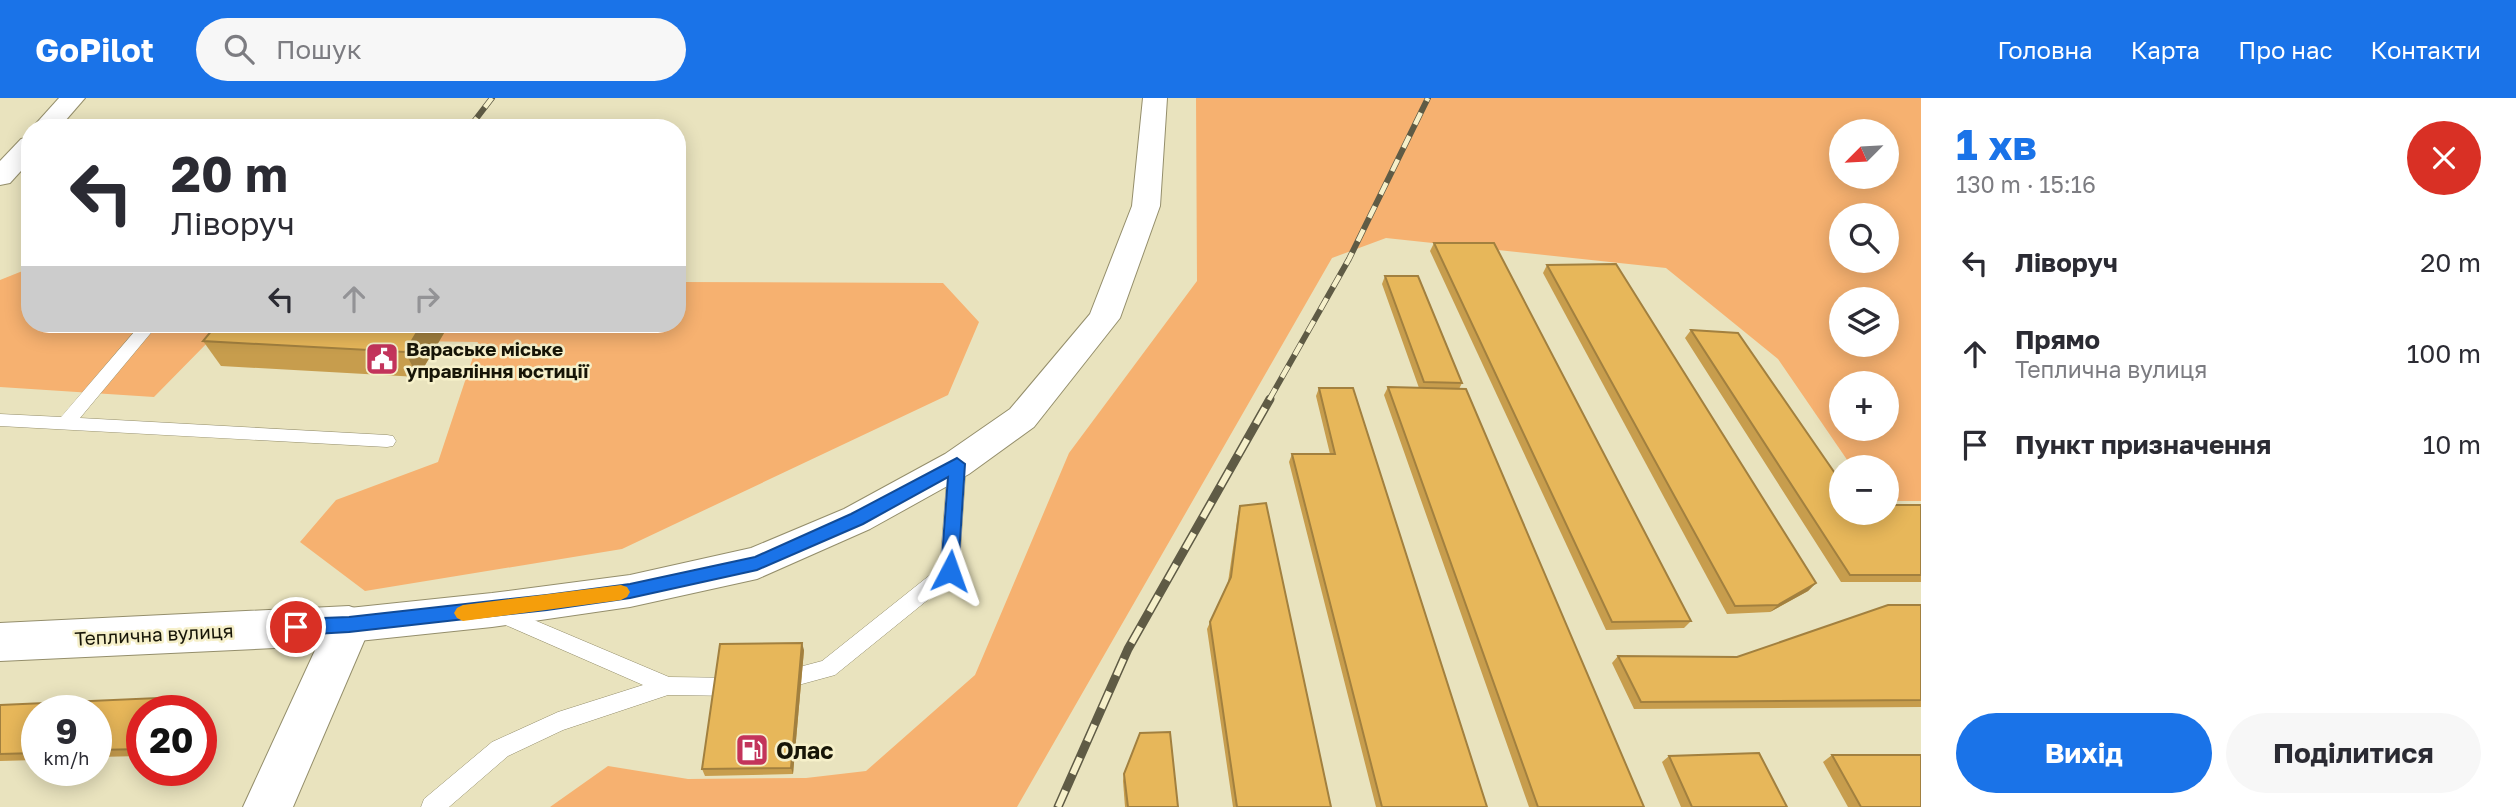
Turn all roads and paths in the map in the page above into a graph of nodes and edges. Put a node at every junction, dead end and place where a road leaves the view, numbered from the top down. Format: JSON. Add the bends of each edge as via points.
{"nodes":[{"id":1,"x":72,"y":98,"type":"edge"},
{"id":2,"x":1155,"y":98,"type":"edge"},
{"id":3,"x":53,"y":119,"type":"edge"},
{"id":4,"x":21,"y":156,"type":"edge"},
{"id":5,"x":0,"y":177,"type":"edge"},
{"id":6,"x":143,"y":333,"type":"edge"},
{"id":7,"x":0,"y":420,"type":"edge"},
{"id":8,"x":65,"y":424,"type":"junction"},
{"id":9,"x":387,"y":441,"type":"dead end"},
{"id":10,"x":957,"y":464,"type":"junction"},
{"id":11,"x":492,"y":610,"type":"junction"},
{"id":12,"x":349,"y":625,"type":"junction"},
{"id":13,"x":0,"y":642,"type":"edge"},
{"id":14,"x":668,"y":686,"type":"junction"},
{"id":15,"x":268,"y":807,"type":"edge"},
{"id":16,"x":432,"y":807,"type":"edge"}],
"edges":[{"from":1,"to":3,"type":"street"},
{"from":2,"to":10,"type":"street","via":[[1146,206],[1104,318],[1022,418]]},
{"from":4,"to":5,"type":"street"},
{"from":6,"to":8,"type":"lane"},
{"from":7,"to":8,"type":"lane"},
{"from":8,"to":9,"type":"lane"},
{"from":10,"to":11,"type":"street","via":[[857,519],[757,563],[630,591]]},
{"from":10,"to":14,"type":"lane","via":[[950,571],[828,668],[761,686]]},
{"from":11,"to":12,"type":"street"},
{"from":11,"to":14,"type":"lane"},
{"from":12,"to":13,"type":"street","name":"Теплична вулиця"},
{"from":12,"to":15,"type":"street"},
{"from":14,"to":16,"type":"lane","via":[[558,722],[500,749]]}]}
